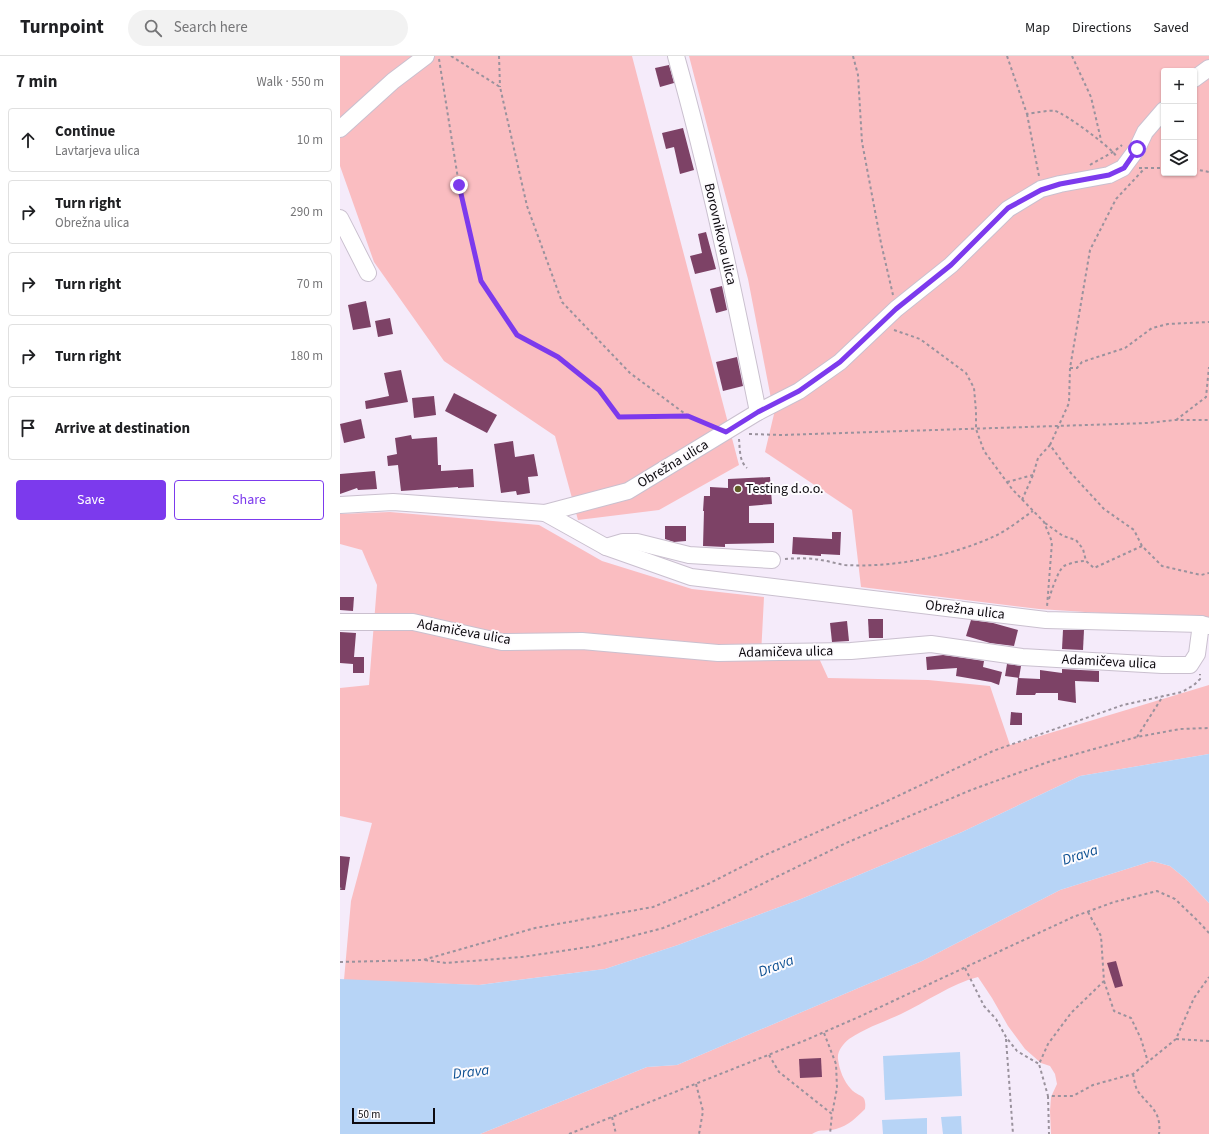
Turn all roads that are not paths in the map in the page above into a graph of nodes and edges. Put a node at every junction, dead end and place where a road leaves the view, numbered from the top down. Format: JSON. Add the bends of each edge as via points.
{"nodes":[{"id":1,"x":426,"y":56,"type":"edge"},
{"id":2,"x":676,"y":56,"type":"edge"},
{"id":3,"x":1209,"y":68,"type":"edge"},
{"id":4,"x":1197,"y":77,"type":"edge"},
{"id":5,"x":1161,"y":113,"type":"edge"},
{"id":6,"x":340,"y":129,"type":"edge"},
{"id":7,"x":340,"y":218,"type":"edge"},
{"id":8,"x":368,"y":273,"type":"dead end"},
{"id":9,"x":758,"y":412,"type":"junction"},
{"id":10,"x":340,"y":505,"type":"edge"},
{"id":11,"x":545,"y":513,"type":"junction"},
{"id":12,"x":606,"y":548,"type":"junction"},
{"id":13,"x":772,"y":560,"type":"road end"},
{"id":14,"x":340,"y":622,"type":"edge"},
{"id":15,"x":1205,"y":625,"type":"edge"}],
"edges":[{"from":1,"to":6,"type":"street","via":[[393,81]]},
{"from":2,"to":9,"type":"street","name":"Borovnikova ulica","via":[[711,193]]},
{"from":3,"to":4,"type":"street"},
{"from":5,"to":9,"type":"street","name":"Obrežna ulica","via":[[1145,132],[1124,168],[1109,175],[1041,190],[1008,208],[951,265],[878,324],[840,362],[799,391]]},
{"from":7,"to":8,"type":"street"},
{"from":9,"to":11,"type":"street","name":"Obrežna ulica","via":[[733,431],[628,492]]},
{"from":10,"to":11,"type":"street","name":"Obrežna ulica","via":[[393,502]]},
{"from":11,"to":12,"type":"street","name":"Obrežna ulica"},
{"from":12,"to":13,"type":"street","via":[[624,542],[637,542],[689,556]]},
{"from":12,"to":15,"type":"street","name":"Obrežna ulica","via":[[691,577],[1046,620]]},
{"from":14,"to":15,"type":"street","name":"Adamičeva ulica","via":[[413,622],[502,642],[582,641],[718,653],[851,651],[932,644],[1022,657],[1176,665],[1190,665],[1198,654]]}]}
